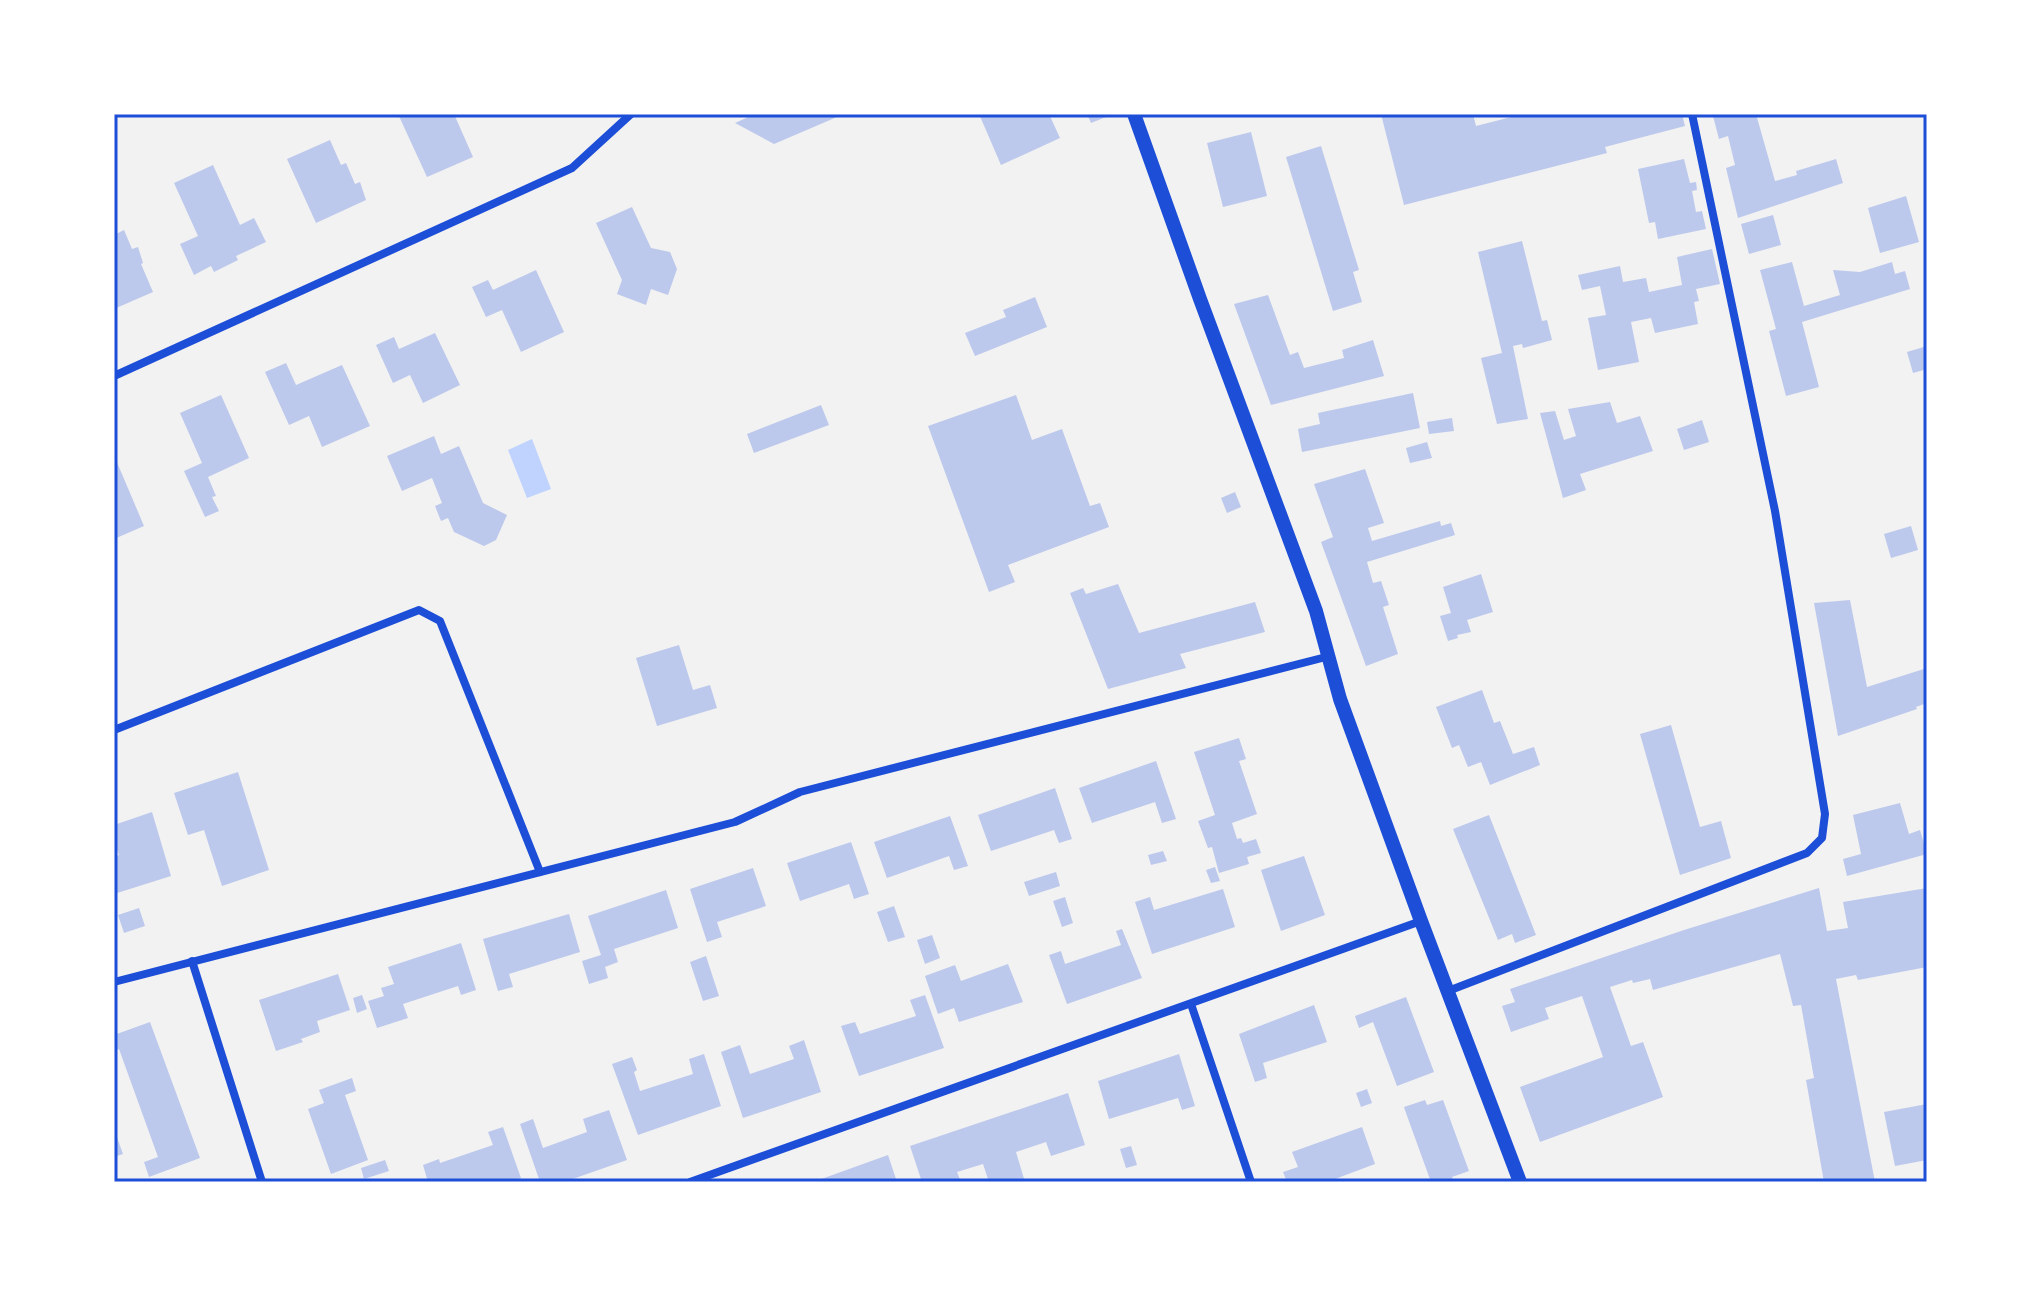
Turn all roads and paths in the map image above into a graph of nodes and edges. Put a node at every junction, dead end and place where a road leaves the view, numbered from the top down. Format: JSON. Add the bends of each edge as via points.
{"nodes":[{"id":1,"x":631,"y":114,"type":"edge"},
{"id":2,"x":1134,"y":114,"type":"edge"},
{"id":3,"x":1692,"y":114,"type":"edge"},
{"id":4,"x":114,"y":376,"type":"edge"},
{"id":5,"x":1326,"y":657,"type":"junction"},
{"id":6,"x":114,"y":730,"type":"edge"},
{"id":7,"x":540,"y":872,"type":"junction"},
{"id":8,"x":1421,"y":921,"type":"junction"},
{"id":9,"x":192,"y":961,"type":"junction"},
{"id":10,"x":114,"y":982,"type":"edge"},
{"id":11,"x":1448,"y":991,"type":"junction"},
{"id":12,"x":1191,"y":1004,"type":"junction"},
{"id":13,"x":262,"y":1182,"type":"edge"},
{"id":14,"x":690,"y":1182,"type":"edge"},
{"id":15,"x":1251,"y":1182,"type":"edge"},
{"id":16,"x":1520,"y":1182,"type":"edge"}],
"edges":[{"from":1,"to":4,"type":"street","via":[[572,168]]},
{"from":2,"to":5,"type":"street","via":[[1316,611]]},
{"from":3,"to":11,"type":"street","via":[[1775,511],[1825,814],[1822,838],[1807,853]]},
{"from":5,"to":7,"type":"street","via":[[800,792],[735,822]]},
{"from":5,"to":8,"type":"street"},
{"from":6,"to":7,"type":"street","via":[[419,610],[440,621]]},
{"from":7,"to":9,"type":"street"},
{"from":8,"to":11,"type":"street"},
{"from":8,"to":12,"type":"street"},
{"from":9,"to":10,"type":"street"},
{"from":9,"to":13,"type":"street"},
{"from":11,"to":16,"type":"street"},
{"from":12,"to":14,"type":"street"},
{"from":12,"to":15,"type":"street"}]}
